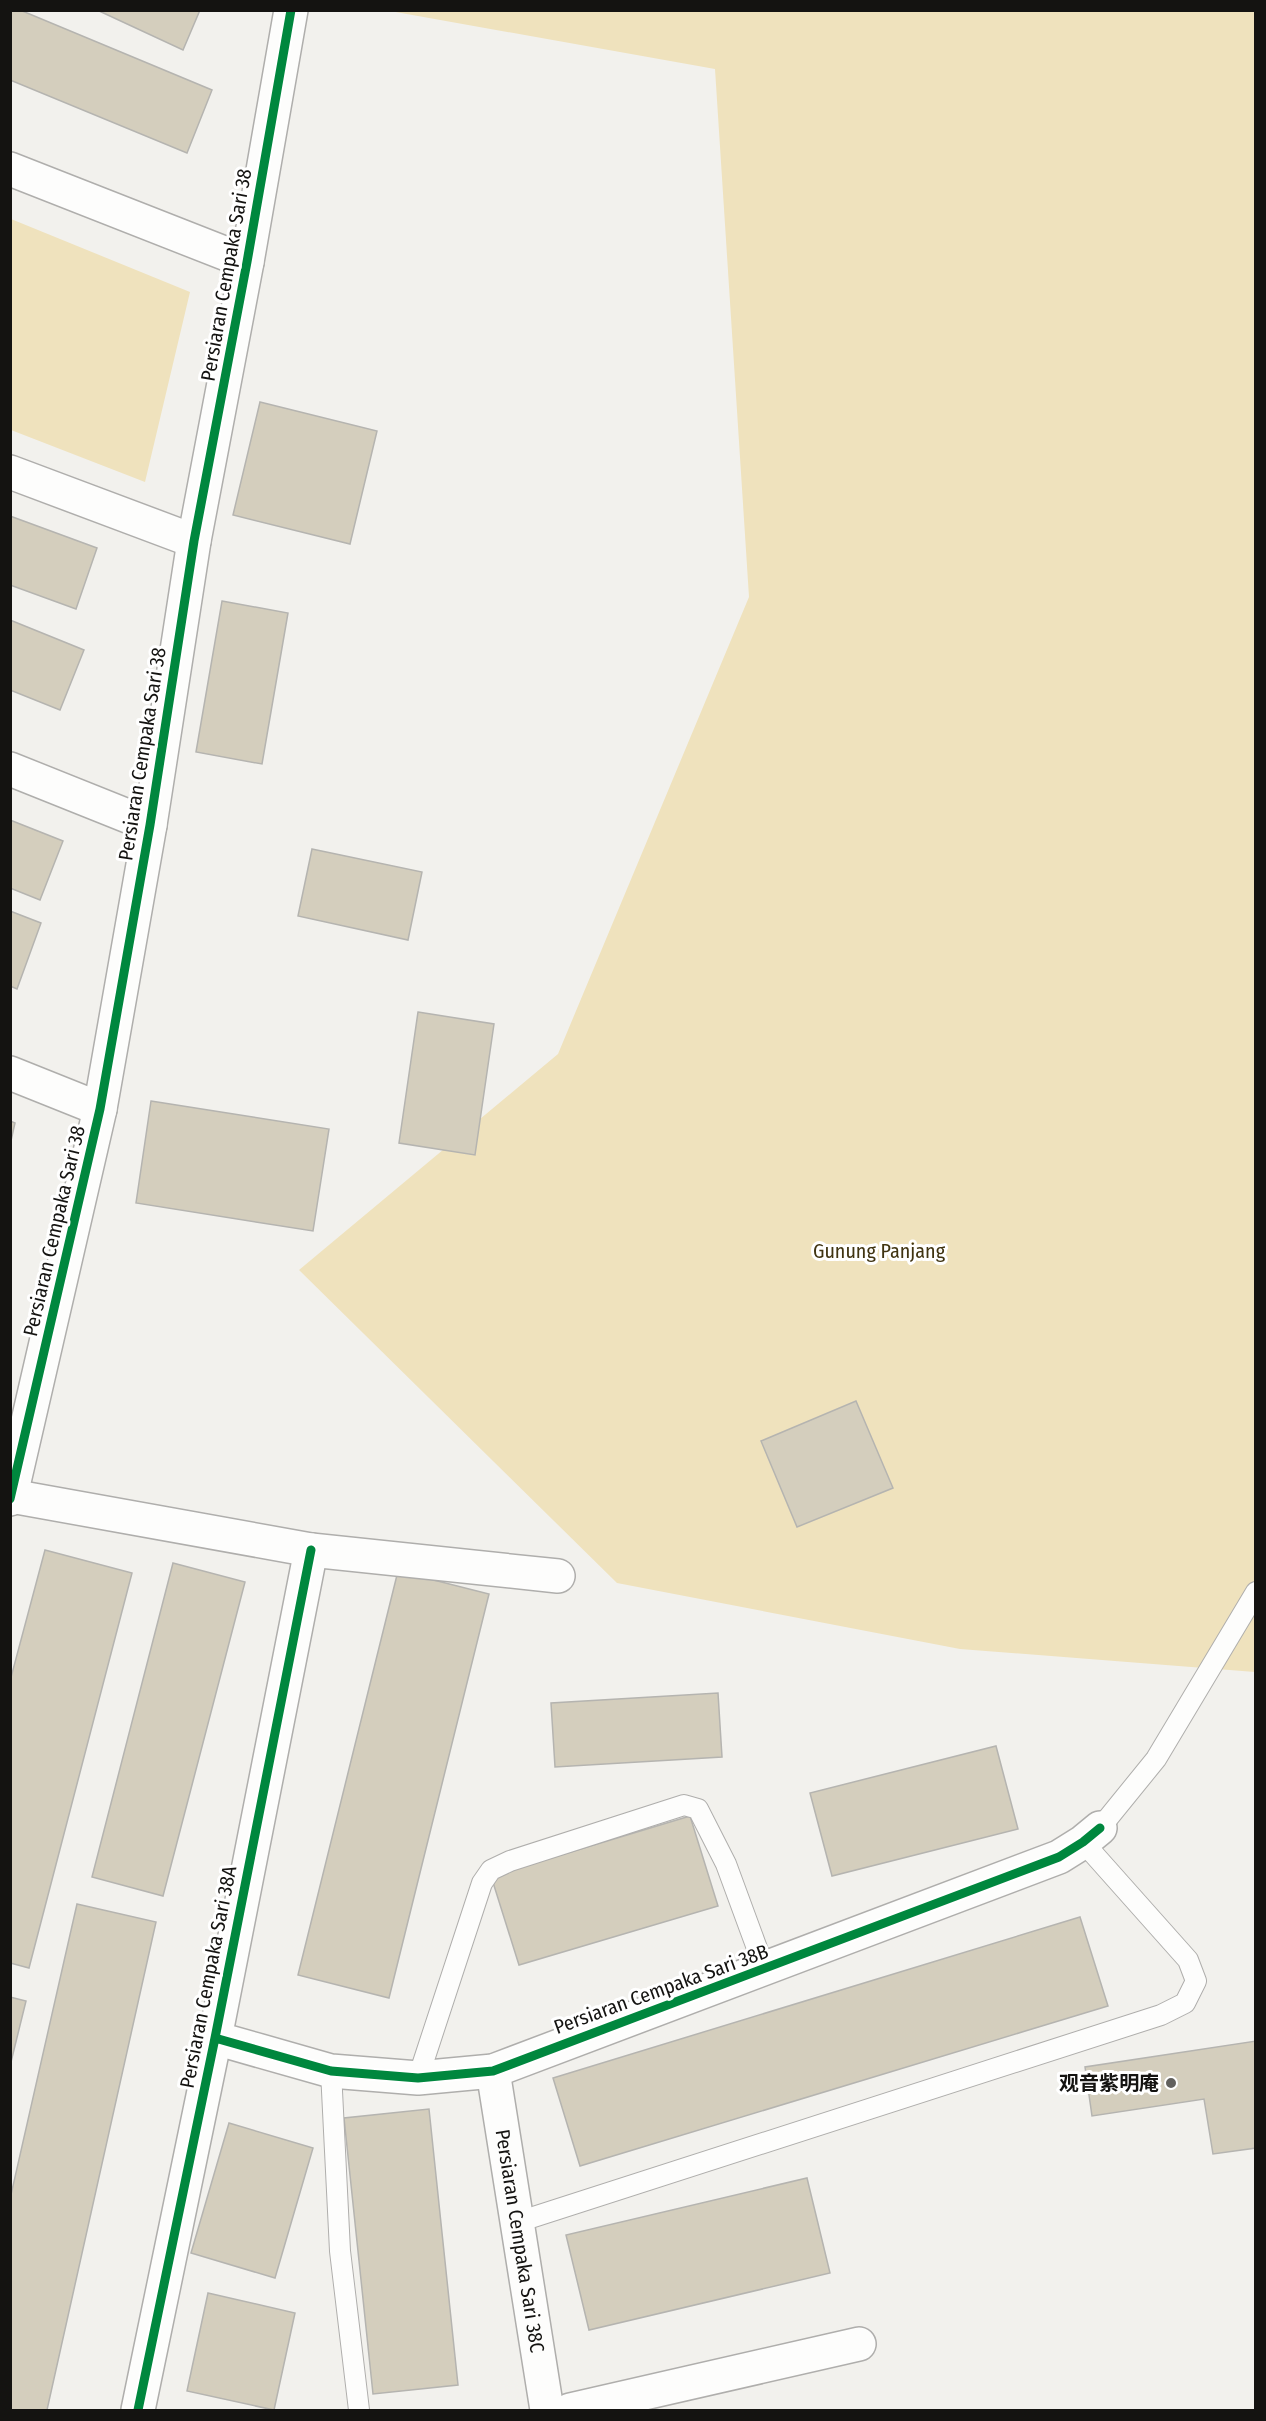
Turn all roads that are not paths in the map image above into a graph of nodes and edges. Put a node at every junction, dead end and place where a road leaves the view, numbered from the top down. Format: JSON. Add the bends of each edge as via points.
{"nodes":[{"id":1,"x":291,"y":10,"type":"edge"},
{"id":2,"x":10,"y":169,"type":"edge"},
{"id":3,"x":247,"y":262,"type":"junction"},
{"id":4,"x":10,"y":472,"type":"edge"},
{"id":5,"x":194,"y":541,"type":"junction"},
{"id":6,"x":10,"y":769,"type":"edge"},
{"id":7,"x":150,"y":825,"type":"junction"},
{"id":8,"x":10,"y":1073,"type":"edge"},
{"id":9,"x":100,"y":1109,"type":"junction"},
{"id":10,"x":11,"y":1498,"type":"edge"},
{"id":11,"x":311,"y":1550,"type":"junction"},
{"id":12,"x":558,"y":1576,"type":"dead end"},
{"id":13,"x":1256,"y":1592,"type":"edge"},
{"id":14,"x":1091,"y":1835,"type":"junction"},
{"id":15,"x":765,"y":1970,"type":"junction"},
{"id":16,"x":215,"y":2038,"type":"junction"},
{"id":17,"x":331,"y":2071,"type":"junction"},
{"id":18,"x":494,"y":2071,"type":"junction"},
{"id":19,"x":418,"y":2078,"type":"junction"},
{"id":20,"x":518,"y":2222,"type":"junction"},
{"id":21,"x":859,"y":2344,"type":"dead end"},
{"id":22,"x":138,"y":2410,"type":"edge"},
{"id":23,"x":359,"y":2410,"type":"edge"},
{"id":24,"x":547,"y":2410,"type":"edge"},
{"id":25,"x":570,"y":2410,"type":"edge"}],
"edges":[{"from":1,"to":3,"type":"street","name":"Persiaran Cempaka Sari 38"},
{"from":2,"to":3,"type":"street"},
{"from":3,"to":5,"type":"street","name":"Persiaran Cempaka Sari 38"},
{"from":4,"to":5,"type":"street"},
{"from":5,"to":7,"type":"street","name":"Persiaran Cempaka Sari 38"},
{"from":6,"to":7,"type":"street"},
{"from":7,"to":9,"type":"street","name":"Persiaran Cempaka Sari 38"},
{"from":8,"to":9,"type":"street"},
{"from":9,"to":10,"type":"street","name":"Persiaran Cempaka Sari 38"},
{"from":10,"to":11,"type":"street"},
{"from":11,"to":12,"type":"street"},
{"from":11,"to":16,"type":"street","name":"Persiaran Cempaka Sari 38A"},
{"from":13,"to":14,"type":"lane","via":[[1156,1759]]},
{"from":14,"to":15,"type":"street","name":"Persiaran Cempaka Sari 38B","via":[[1059,1857]]},
{"from":14,"to":20,"type":"lane","via":[[1188,1960],[1196,1981],[1185,2003],[1149,2018]]},
{"from":15,"to":18,"type":"street","name":"Persiaran Cempaka Sari 38B"},
{"from":15,"to":19,"type":"lane","via":[[726,1864],[698,1809],[684,1805],[490,1870],[482,1883]]},
{"from":16,"to":17,"type":"street","name":"Persiaran Cempaka Sari 38B"},
{"from":16,"to":22,"type":"street","name":"Persiaran Cempaka Sari 38A"},
{"from":17,"to":19,"type":"street","name":"Persiaran Cempaka Sari 38B"},
{"from":17,"to":23,"type":"lane","via":[[340,2251]]},
{"from":18,"to":19,"type":"street","name":"Persiaran Cempaka Sari 38B"},
{"from":18,"to":20,"type":"street","name":"Persiaran Cempaka Sari 38C"},
{"from":20,"to":24,"type":"street","name":"Persiaran Cempaka Sari 38C"},
{"from":21,"to":25,"type":"street"}]}
